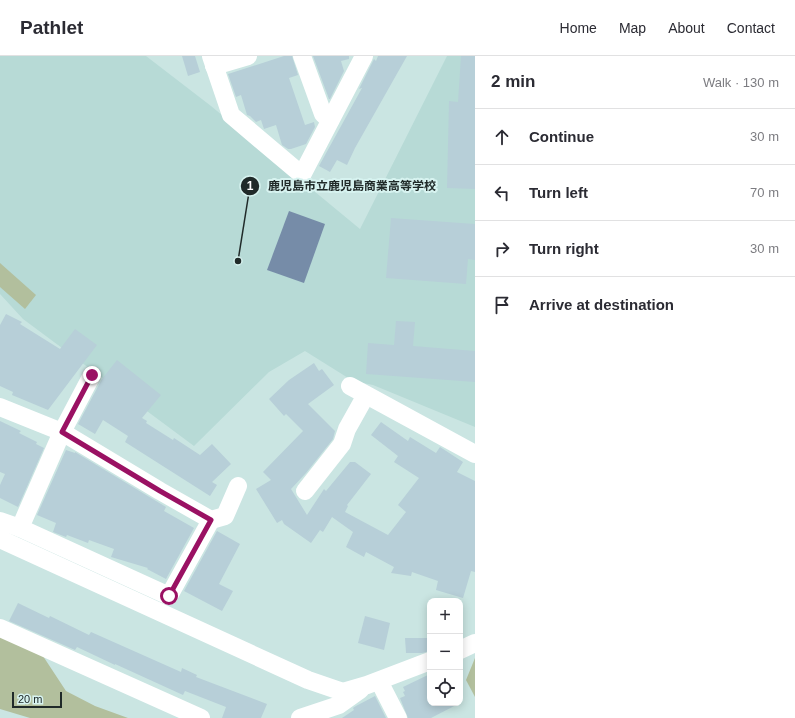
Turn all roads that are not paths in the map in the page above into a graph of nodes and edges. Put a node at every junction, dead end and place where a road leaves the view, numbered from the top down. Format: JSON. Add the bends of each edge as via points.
{"nodes":[{"id":1,"x":248,"y":56,"type":"edge"},
{"id":2,"x":302,"y":56,"type":"edge"},
{"id":3,"x":364,"y":56,"type":"edge"},
{"id":4,"x":213,"y":61,"type":"edge"},
{"id":5,"x":330,"y":121,"type":"junction"},
{"id":6,"x":92,"y":375,"type":"dead end"},
{"id":7,"x":350,"y":386,"type":"dead end"},
{"id":8,"x":366,"y":395,"type":"junction"},
{"id":9,"x":0,"y":407,"type":"edge"},
{"id":10,"x":62,"y":432,"type":"junction"},
{"id":11,"x":475,"y":454,"type":"edge"},
{"id":12,"x":238,"y":486,"type":"dead end"},
{"id":13,"x":305,"y":491,"type":"dead end"},
{"id":14,"x":211,"y":520,"type":"junction"},
{"id":15,"x":0,"y":521,"type":"edge"},
{"id":16,"x":20,"y":528,"type":"junction"},
{"id":17,"x":0,"y":539,"type":"edge"},
{"id":18,"x":0,"y":628,"type":"edge"},
{"id":19,"x":475,"y":643,"type":"edge"},
{"id":20,"x":463,"y":649,"type":"edge"},
{"id":21,"x":427,"y":662,"type":"edge"},
{"id":22,"x":373,"y":683,"type":"junction"},
{"id":23,"x":201,"y":718,"type":"edge"},
{"id":24,"x":300,"y":718,"type":"edge"},
{"id":25,"x":398,"y":718,"type":"edge"}],
"edges":[{"from":1,"to":4,"type":"street"},
{"from":2,"to":5,"type":"street","via":[[323,114]]},
{"from":3,"to":5,"type":"street"},
{"from":4,"to":5,"type":"street","via":[[232,115],[302,175]]},
{"from":6,"to":10,"type":"street"},
{"from":7,"to":8,"type":"street"},
{"from":8,"to":11,"type":"street"},
{"from":8,"to":13,"type":"street","via":[[347,429],[342,444]]},
{"from":9,"to":10,"type":"street"},
{"from":10,"to":14,"type":"street"},
{"from":10,"to":16,"type":"street"},
{"from":12,"to":14,"type":"street","via":[[225,516]]},
{"from":14,"to":16,"type":"street","via":[[169,596]]},
{"from":15,"to":16,"type":"street"},
{"from":17,"to":22,"type":"street","via":[[308,680],[344,692]]},
{"from":18,"to":23,"type":"street"},
{"from":19,"to":20,"type":"street"},
{"from":21,"to":22,"type":"street"},
{"from":22,"to":24,"type":"street","via":[[339,705]]},
{"from":22,"to":25,"type":"street"}]}
